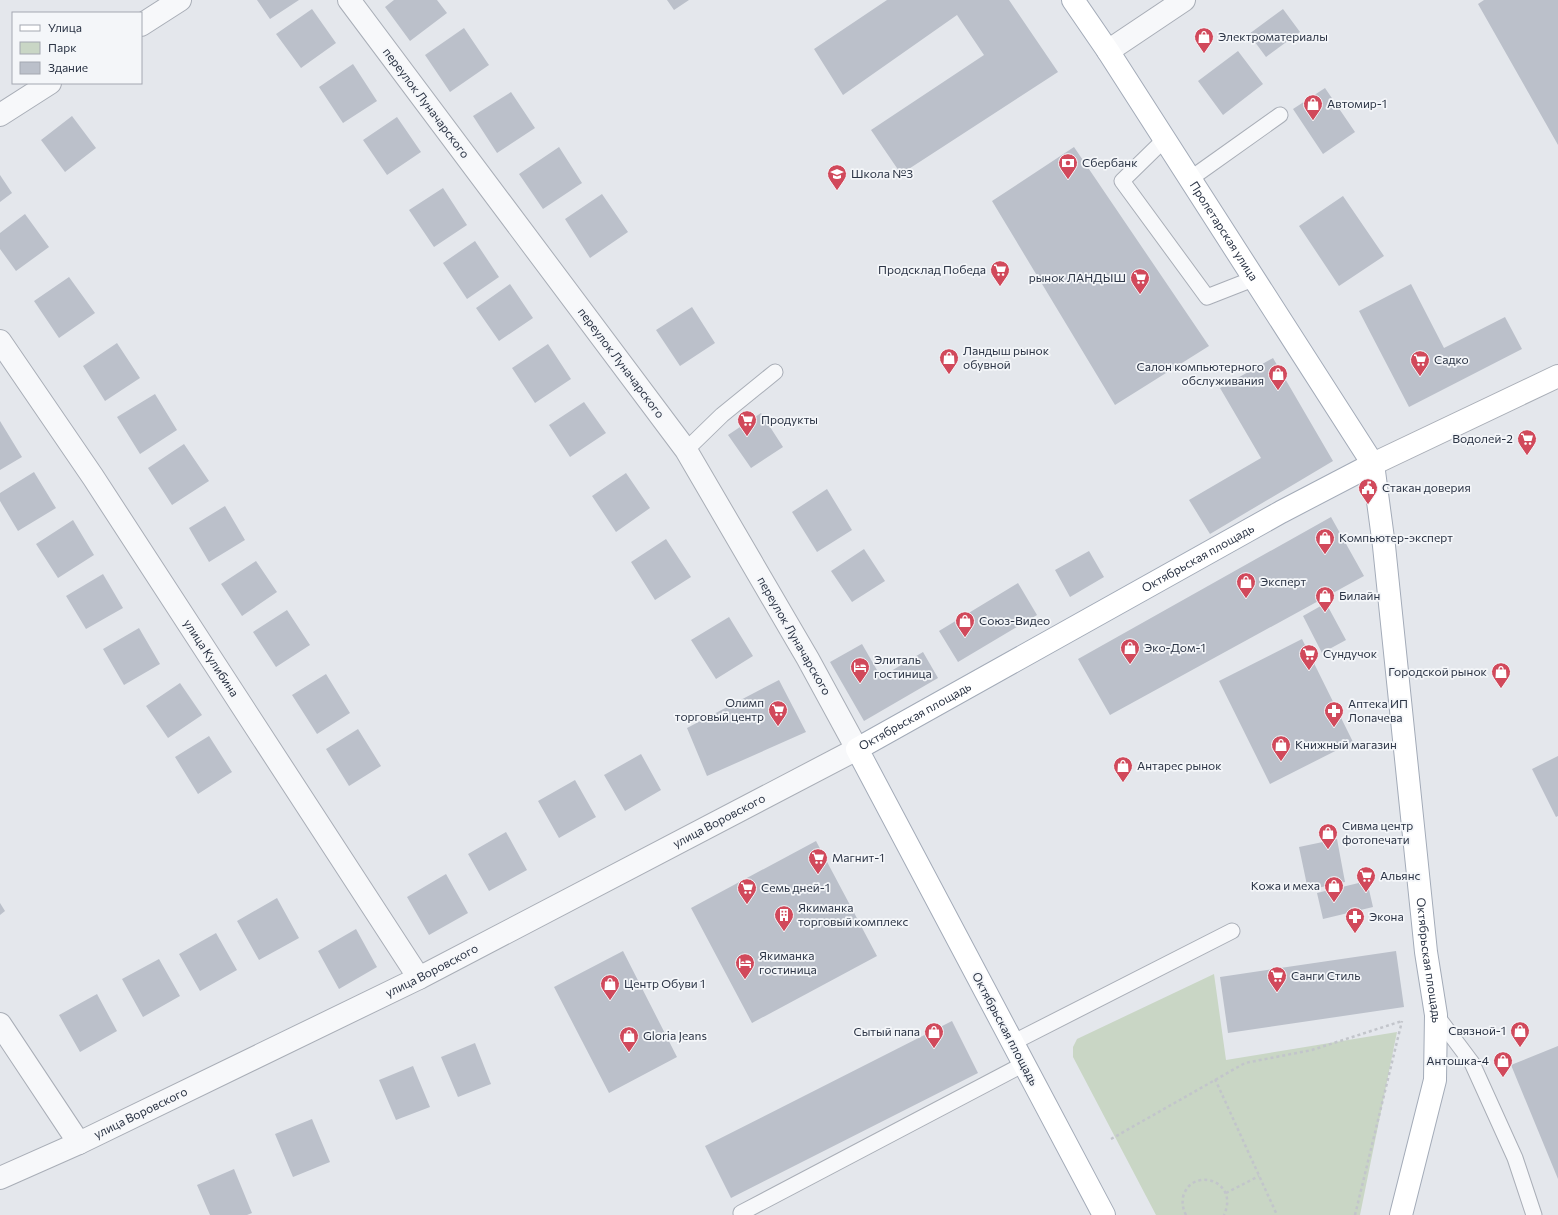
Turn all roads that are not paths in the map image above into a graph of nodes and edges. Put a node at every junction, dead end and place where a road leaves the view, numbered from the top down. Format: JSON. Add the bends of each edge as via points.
{"nodes":[{"id":1,"x":180,"y":0,"type":"edge"},
{"id":2,"x":349,"y":0,"type":"edge"},
{"id":3,"x":1073,"y":0,"type":"edge"},
{"id":4,"x":1184,"y":0,"type":"edge"},
{"id":5,"x":142,"y":24,"type":"edge"},
{"id":6,"x":1108,"y":51,"type":"junction"},
{"id":7,"x":48,"y":84,"type":"edge"},
{"id":8,"x":0,"y":115,"type":"edge"},
{"id":9,"x":1280,"y":115,"type":"dead end"},
{"id":10,"x":1165,"y":139,"type":"junction"},
{"id":11,"x":1190,"y":179,"type":"junction"},
{"id":12,"x":1253,"y":279,"type":"junction"},
{"id":13,"x":0,"y":341,"type":"edge"},
{"id":14,"x":775,"y":372,"type":"dead end"},
{"id":15,"x":1558,"y":376,"type":"edge"},
{"id":16,"x":686,"y":450,"type":"junction"},
{"id":17,"x":1373,"y":464,"type":"junction"},
{"id":18,"x":857,"y":749,"type":"junction"},
{"id":19,"x":1232,"y":931,"type":"dead end"},
{"id":20,"x":419,"y":978,"type":"junction"},
{"id":21,"x":1436,"y":1015,"type":"junction"},
{"id":22,"x":0,"y":1024,"type":"edge"},
{"id":23,"x":1012,"y":1043,"type":"junction"},
{"id":24,"x":1024,"y":1064,"type":"junction"},
{"id":25,"x":78,"y":1142,"type":"junction"},
{"id":26,"x":0,"y":1178,"type":"edge"},
{"id":27,"x":740,"y":1213,"type":"dead end"},
{"id":28,"x":1104,"y":1215,"type":"edge"},
{"id":29,"x":1401,"y":1215,"type":"edge"},
{"id":30,"x":1534,"y":1215,"type":"edge"}],
"edges":[{"from":1,"to":5,"type":"street"},
{"from":2,"to":16,"type":"street","name":"переулок Луначарского"},
{"from":3,"to":6,"type":"main road","name":"Пролетарская улица"},
{"from":4,"to":6,"type":"street"},
{"from":6,"to":10,"type":"main road","name":"Пролетарская улица"},
{"from":7,"to":8,"type":"street"},
{"from":9,"to":11,"type":"lane"},
{"from":10,"to":11,"type":"main road","name":"Пролетарская улица"},
{"from":10,"to":12,"type":"lane","via":[[1122,181],[1207,297]]},
{"from":11,"to":12,"type":"main road","name":"Пролетарская улица"},
{"from":12,"to":17,"type":"main road","name":"Пролетарская улица"},
{"from":13,"to":20,"type":"street","name":"улица Кулибина","via":[[93,476]]},
{"from":14,"to":16,"type":"lane","via":[[722,415]]},
{"from":15,"to":17,"type":"main road","name":"Октябрьская площадь"},
{"from":16,"to":18,"type":"street","name":"переулок Луначарского","via":[[808,659]]},
{"from":17,"to":18,"type":"main road","name":"Октябрьская площадь","via":[[1274,516]]},
{"from":17,"to":21,"type":"main road","name":"Октябрьская площадь","via":[[1385,554],[1426,952]]},
{"from":18,"to":20,"type":"street","name":"улица Воровского"},
{"from":18,"to":23,"type":"main road","name":"Октябрьская площадь"},
{"from":19,"to":23,"type":"lane"},
{"from":20,"to":25,"type":"street","name":"улица Воровского"},
{"from":21,"to":29,"type":"main road","name":"Октябрьская площадь","via":[[1435,1080]]},
{"from":21,"to":30,"type":"lane","via":[[1472,1063],[1515,1158]]},
{"from":22,"to":25,"type":"street"},
{"from":23,"to":24,"type":"main road","name":"Октябрьская площадь"},
{"from":24,"to":27,"type":"lane"},
{"from":24,"to":28,"type":"main road","name":"Октябрьская площадь"},
{"from":25,"to":26,"type":"street","name":"улица Воровского"}]}
